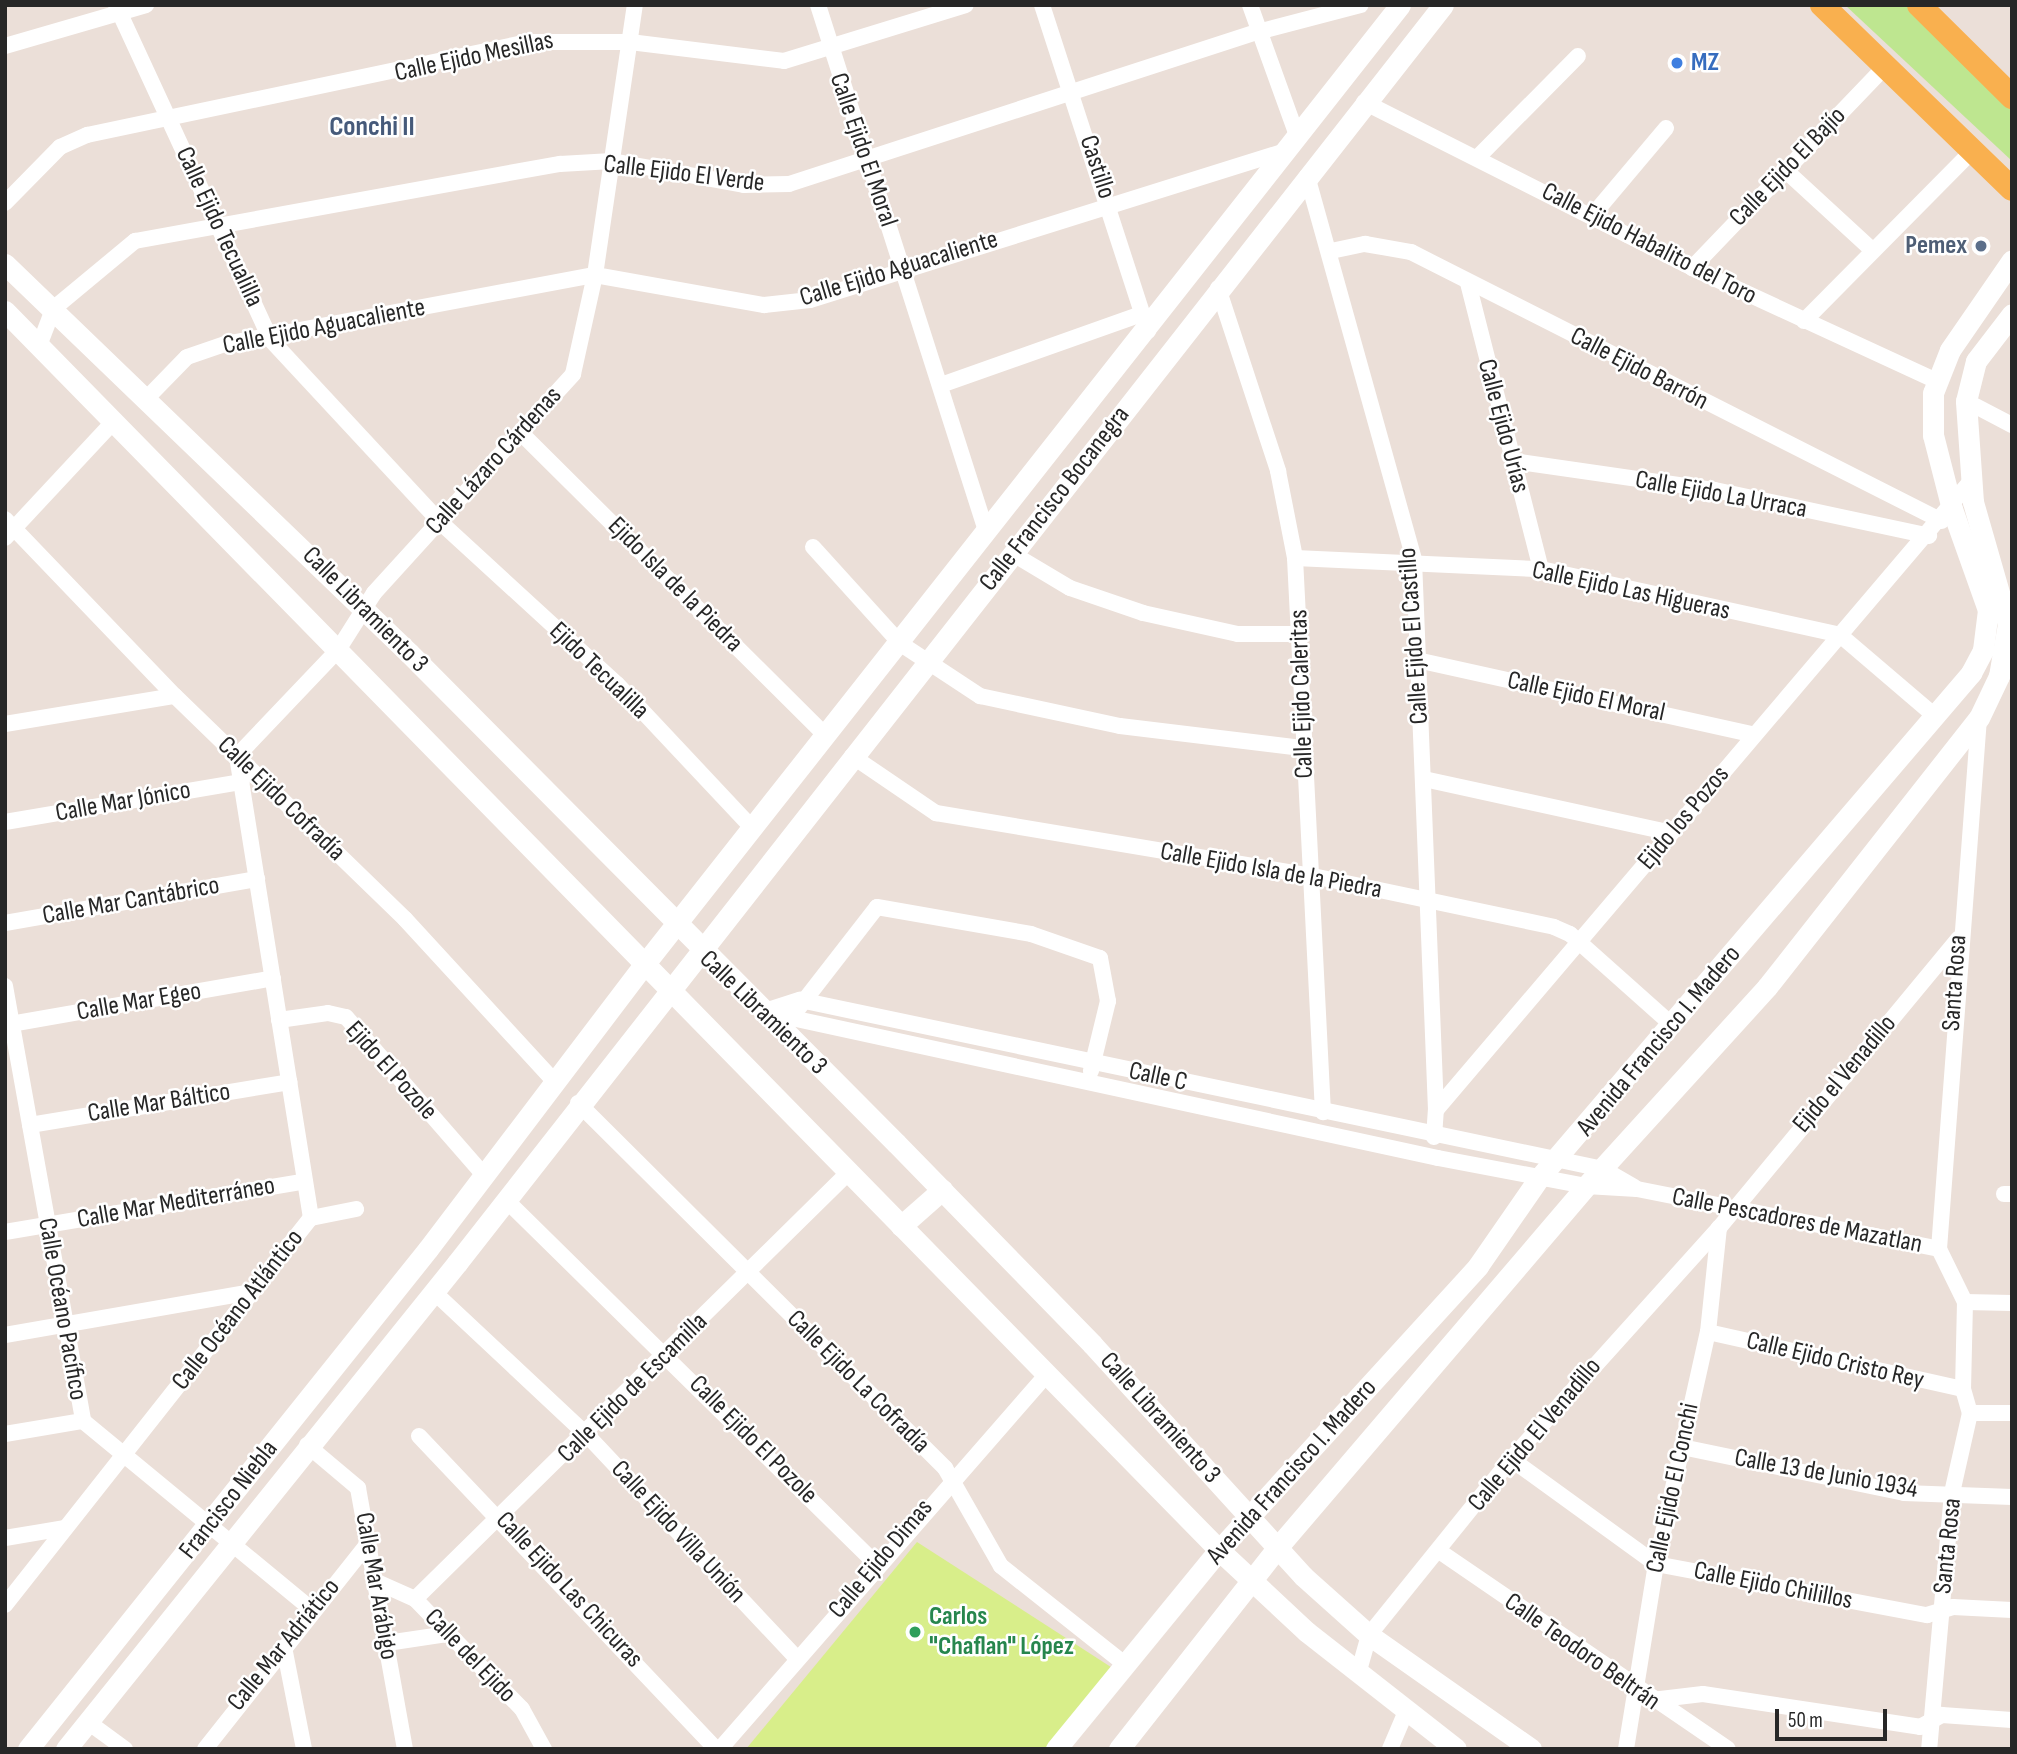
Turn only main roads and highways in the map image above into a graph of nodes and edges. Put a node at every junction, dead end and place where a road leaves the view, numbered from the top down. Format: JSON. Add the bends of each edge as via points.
{"nodes":[{"id":1,"x":1822,"y":5,"type":"edge"},
{"id":2,"x":1919,"y":5,"type":"edge"},
{"id":3,"x":2012,"y":97,"type":"edge"},
{"id":4,"x":2012,"y":189,"type":"edge"}],
"edges":[{"from":1,"to":4,"type":"main road"},
{"from":2,"to":3,"type":"main road"}]}
